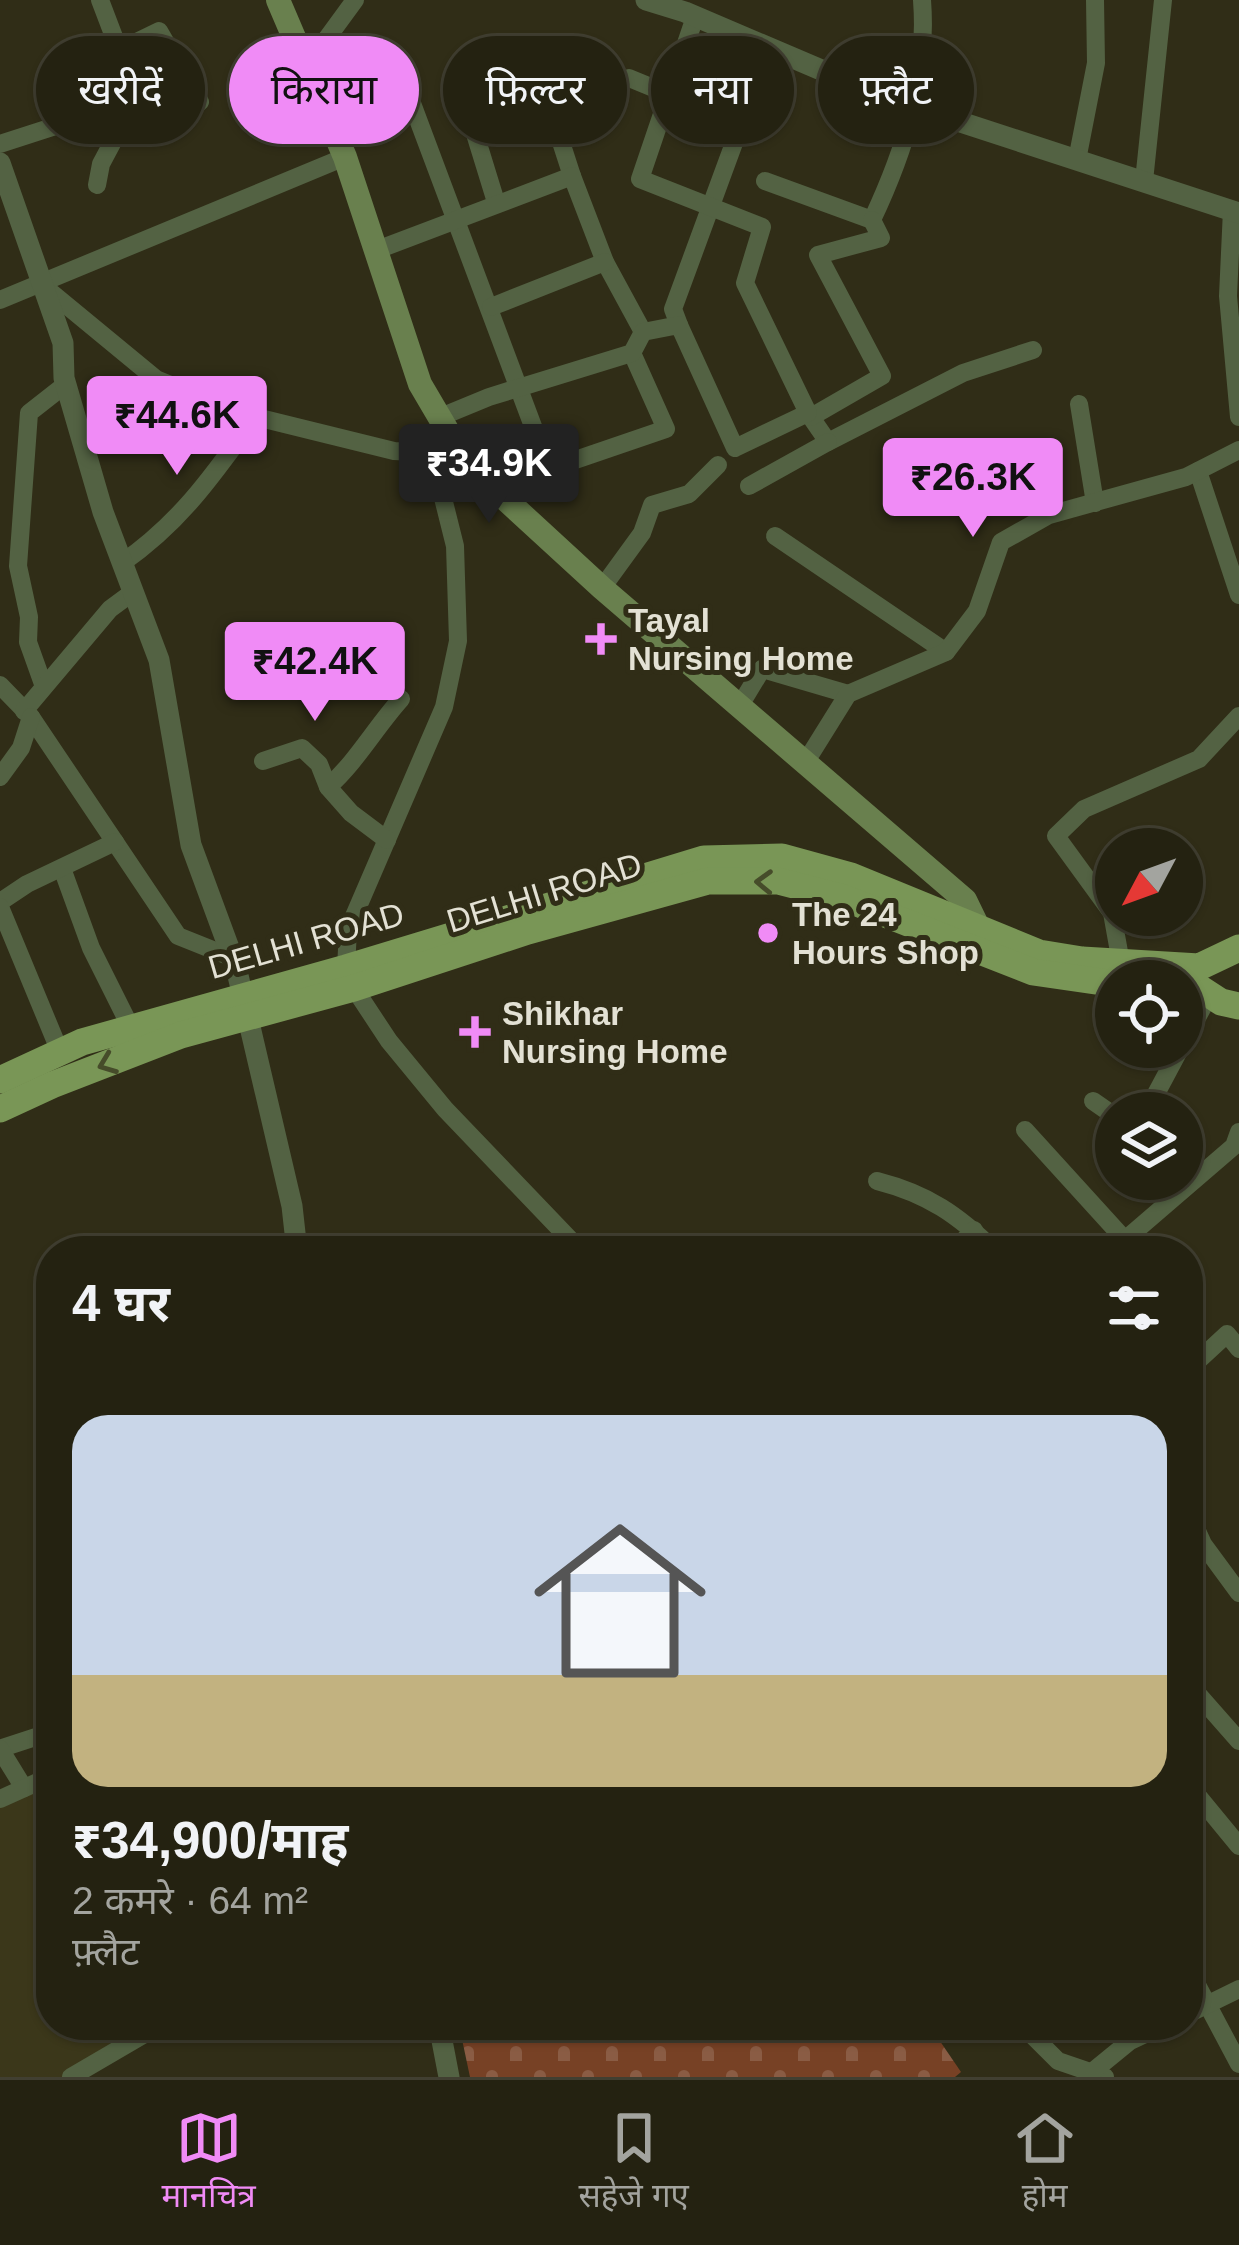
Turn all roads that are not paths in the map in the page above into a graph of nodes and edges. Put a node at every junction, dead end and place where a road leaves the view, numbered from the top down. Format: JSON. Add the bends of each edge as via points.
{"nodes":[{"id":1,"x":100,"y":0,"type":"edge"},
{"id":2,"x":278,"y":0,"type":"edge"},
{"id":3,"x":355,"y":0,"type":"edge"},
{"id":4,"x":646,"y":0,"type":"edge"},
{"id":5,"x":922,"y":0,"type":"edge"},
{"id":6,"x":1095,"y":0,"type":"edge"},
{"id":7,"x":1163,"y":0,"type":"edge"},
{"id":8,"x":688,"y":10,"type":"edge"},
{"id":9,"x":114,"y":36,"type":"edge"},
{"id":10,"x":294,"y":36,"type":"edge"},
{"id":11,"x":329,"y":36,"type":"edge"},
{"id":12,"x":920,"y":36,"type":"edge"},
{"id":13,"x":818,"y":65,"type":"edge"},
{"id":14,"x":628,"y":78,"type":"dead end"},
{"id":15,"x":651,"y":86,"type":"edge"},
{"id":16,"x":419,"y":122,"type":"edge"},
{"id":17,"x":974,"y":126,"type":"edge"},
{"id":18,"x":36,"y":132,"type":"edge"},
{"id":19,"x":0,"y":144,"type":"edge"},
{"id":20,"x":112,"y":144,"type":"edge"},
{"id":21,"x":340,"y":144,"type":"edge"},
{"id":22,"x":478,"y":144,"type":"edge"},
{"id":23,"x":562,"y":144,"type":"edge"},
{"id":24,"x":652,"y":144,"type":"edge"},
{"id":25,"x":734,"y":144,"type":"edge"},
{"id":26,"x":904,"y":144,"type":"edge"},
{"id":27,"x":345,"y":157,"type":"junction"},
{"id":28,"x":1077,"y":160,"type":"junction"},
{"id":29,"x":0,"y":163,"type":"edge"},
{"id":30,"x":572,"y":176,"type":"junction"},
{"id":31,"x":765,"y":181,"type":"dead end"},
{"id":32,"x":1144,"y":182,"type":"junction"},
{"id":33,"x":97,"y":185,"type":"dead end"},
{"id":34,"x":496,"y":202,"type":"junction"},
{"id":35,"x":710,"y":208,"type":"junction"},
{"id":36,"x":1236,"y":212,"type":"edge"},
{"id":37,"x":455,"y":219,"type":"junction"},
{"id":38,"x":872,"y":220,"type":"junction"},
{"id":39,"x":376,"y":250,"type":"junction"},
{"id":40,"x":605,"y":262,"type":"junction"},
{"id":41,"x":43,"y":287,"type":"junction"},
{"id":42,"x":0,"y":300,"type":"edge"},
{"id":43,"x":491,"y":307,"type":"junction"},
{"id":44,"x":679,"y":325,"type":"junction"},
{"id":45,"x":643,"y":332,"type":"junction"},
{"id":46,"x":1034,"y":350,"type":"dead end"},
{"id":47,"x":632,"y":353,"type":"junction"},
{"id":48,"x":66,"y":384,"type":"junction"},
{"id":49,"x":518,"y":389,"type":"junction"},
{"id":50,"x":1079,"y":404,"type":"dead end"},
{"id":51,"x":810,"y":415,"type":"junction"},
{"id":52,"x":255,"y":417,"type":"junction"},
{"id":53,"x":439,"y":418,"type":"junction"},
{"id":54,"x":1239,"y":418,"type":"edge"},
{"id":55,"x":828,"y":442,"type":"junction"},
{"id":56,"x":454,"y":446,"type":"junction"},
{"id":57,"x":1239,"y":450,"type":"edge"},
{"id":58,"x":718,"y":465,"type":"dead end"},
{"id":59,"x":1198,"y":471,"type":"junction"},
{"id":60,"x":749,"y":486,"type":"dead end"},
{"id":61,"x":1095,"y":503,"type":"junction"},
{"id":62,"x":775,"y":536,"type":"dead end"},
{"id":63,"x":122,"y":562,"type":"junction"},
{"id":64,"x":602,"y":588,"type":"junction"},
{"id":65,"x":133,"y":592,"type":"junction"},
{"id":66,"x":1239,"y":595,"type":"edge"},
{"id":67,"x":946,"y":652,"type":"junction"},
{"id":68,"x":43,"y":684,"type":"junction"},
{"id":69,"x":0,"y":685,"type":"edge"},
{"id":70,"x":848,"y":694,"type":"junction"},
{"id":71,"x":401,"y":699,"type":"dead end"},
{"id":72,"x":739,"y":707,"type":"junction"},
{"id":73,"x":27,"y":714,"type":"junction"},
{"id":74,"x":1239,"y":716,"type":"edge"},
{"id":75,"x":263,"y":761,"type":"dead end"},
{"id":76,"x":805,"y":763,"type":"junction"},
{"id":77,"x":0,"y":777,"type":"edge"},
{"id":78,"x":328,"y":787,"type":"junction"},
{"id":79,"x":387,"y":840,"type":"junction"},
{"id":80,"x":115,"y":842,"type":"junction"},
{"id":81,"x":62,"y":871,"type":"junction"},
{"id":82,"x":941,"y":879,"type":"junction"},
{"id":83,"x":0,"y":904,"type":"edge"},
{"id":84,"x":938,"y":924,"type":"junction"},
{"id":85,"x":976,"y":940,"type":"junction"},
{"id":86,"x":1238,"y":950,"type":"edge"},
{"id":87,"x":233,"y":958,"type":"junction"},
{"id":88,"x":1117,"y":960,"type":"edge"},
{"id":89,"x":1203,"y":965,"type":"edge"},
{"id":90,"x":1095,"y":973,"type":"edge"},
{"id":91,"x":350,"y":978,"type":"junction"},
{"id":92,"x":246,"y":1007,"type":"junction"},
{"id":93,"x":131,"y":1028,"type":"junction"},
{"id":94,"x":60,"y":1052,"type":"junction"},
{"id":95,"x":0,"y":1080,"type":"edge"},
{"id":96,"x":0,"y":1109,"type":"edge"},
{"id":97,"x":1025,"y":1130,"type":"dead end"},
{"id":98,"x":1239,"y":1132,"type":"edge"},
{"id":99,"x":878,"y":1181,"type":"dead end"},
{"id":100,"x":974,"y":1230,"type":"junction"},
{"id":101,"x":296,"y":1236,"type":"edge"},
{"id":102,"x":567,"y":1236,"type":"edge"},
{"id":103,"x":968,"y":1236,"type":"edge"},
{"id":104,"x":980,"y":1236,"type":"edge"},
{"id":105,"x":1111,"y":1236,"type":"edge"},
{"id":106,"x":1129,"y":1236,"type":"edge"},
{"id":107,"x":1235,"y":1335,"type":"edge"},
{"id":108,"x":1203,"y":1359,"type":"edge"},
{"id":109,"x":1203,"y":1544,"type":"edge"},
{"id":110,"x":1239,"y":1593,"type":"edge"},
{"id":111,"x":1203,"y":1700,"type":"edge"},
{"id":112,"x":36,"y":1737,"type":"edge"},
{"id":113,"x":1239,"y":1741,"type":"edge"},
{"id":114,"x":1,"y":1749,"type":"edge"},
{"id":115,"x":36,"y":1783,"type":"edge"},
{"id":116,"x":24,"y":1788,"type":"junction"},
{"id":117,"x":0,"y":1798,"type":"edge"},
{"id":118,"x":1203,"y":1802,"type":"edge"},
{"id":119,"x":1239,"y":1846,"type":"edge"},
{"id":120,"x":1239,"y":1989,"type":"edge"},
{"id":121,"x":1203,"y":1996,"type":"edge"},
{"id":122,"x":1208,"y":2005,"type":"junction"},
{"id":123,"x":1203,"y":2007,"type":"edge"},
{"id":124,"x":134,"y":2040,"type":"edge"},
{"id":125,"x":443,"y":2040,"type":"edge"},
{"id":126,"x":1037,"y":2040,"type":"edge"},
{"id":127,"x":1134,"y":2040,"type":"edge"},
{"id":128,"x":1239,"y":2064,"type":"edge"},
{"id":129,"x":1095,"y":2076,"type":"edge"},
{"id":130,"x":70,"y":2077,"type":"edge"},
{"id":131,"x":449,"y":2077,"type":"edge"}],
"edges":[{"from":1,"to":9,"type":"street"},
{"from":2,"to":10,"type":"main road"},
{"from":3,"to":11,"type":"street"},
{"from":4,"to":8,"type":"street"},
{"from":5,"to":12,"type":"street"},
{"from":6,"to":28,"type":"street","via":[[1096,63]]},
{"from":7,"to":32,"type":"street"},
{"from":8,"to":13,"type":"street"},
{"from":14,"to":15,"type":"street"},
{"from":16,"to":37,"type":"street"},
{"from":17,"to":28,"type":"street"},
{"from":18,"to":19,"type":"street"},
{"from":20,"to":33,"type":"street"},
{"from":21,"to":27,"type":"main road"},
{"from":22,"to":34,"type":"street"},
{"from":23,"to":30,"type":"street"},
{"from":24,"to":35,"type":"street","via":[[640,179]]},
{"from":25,"to":35,"type":"street"},
{"from":26,"to":38,"type":"street"},
{"from":27,"to":39,"type":"main road"},
{"from":27,"to":41,"type":"street"},
{"from":28,"to":32,"type":"street"},
{"from":29,"to":41,"type":"street"},
{"from":30,"to":34,"type":"street"},
{"from":30,"to":40,"type":"street"},
{"from":31,"to":38,"type":"street"},
{"from":32,"to":36,"type":"street"},
{"from":34,"to":37,"type":"street"},
{"from":35,"to":44,"type":"street","via":[[673,309]]},
{"from":35,"to":51,"type":"street","via":[[762,227],[745,283]]},
{"from":36,"to":54,"type":"street","via":[[1228,296]]},
{"from":37,"to":39,"type":"street"},
{"from":37,"to":43,"type":"street"},
{"from":38,"to":51,"type":"street","via":[[881,238],[818,255],[882,376]]},
{"from":39,"to":53,"type":"main road"},
{"from":40,"to":43,"type":"street"},
{"from":40,"to":45,"type":"street"},
{"from":41,"to":42,"type":"street"},
{"from":41,"to":48,"type":"street","via":[[63,343]]},
{"from":41,"to":52,"type":"street","via":[[156,379]]},
{"from":43,"to":49,"type":"street"},
{"from":44,"to":45,"type":"street"},
{"from":44,"to":51,"type":"street","via":[[735,448]]},
{"from":45,"to":47,"type":"street"},
{"from":46,"to":55,"type":"street","via":[[963,373]]},
{"from":47,"to":49,"type":"street"},
{"from":47,"to":49,"type":"street","via":[[666,429],[549,469]]},
{"from":48,"to":63,"type":"street"},
{"from":48,"to":68,"type":"street","via":[[29,412],[19,527],[28,642]]},
{"from":49,"to":53,"type":"street"},
{"from":50,"to":61,"type":"street"},
{"from":51,"to":55,"type":"street"},
{"from":52,"to":56,"type":"street","via":[[394,451]]},
{"from":52,"to":63,"type":"street","via":[[205,488],[160,537]]},
{"from":53,"to":56,"type":"main road"},
{"from":55,"to":60,"type":"street"},
{"from":56,"to":64,"type":"main road"},
{"from":56,"to":79,"type":"street","via":[[435,466],[455,546],[458,641],[444,707]]},
{"from":57,"to":59,"type":"street"},
{"from":58,"to":64,"type":"street","via":[[689,494],[652,505]]},
{"from":59,"to":61,"type":"street"},
{"from":59,"to":66,"type":"street"},
{"from":61,"to":67,"type":"street","via":[[1049,515],[1001,542],[977,611]]},
{"from":62,"to":67,"type":"street"},
{"from":63,"to":65,"type":"street"},
{"from":64,"to":72,"type":"main road"},
{"from":65,"to":68,"type":"street"},
{"from":65,"to":87,"type":"street","via":[[159,660],[191,845]]},
{"from":67,"to":70,"type":"street"},
{"from":68,"to":73,"type":"street"},
{"from":69,"to":73,"type":"street"},
{"from":70,"to":72,"type":"street","via":[[762,669]]},
{"from":70,"to":76,"type":"street"},
{"from":71,"to":78,"type":"street"},
{"from":72,"to":76,"type":"main road"},
{"from":73,"to":77,"type":"street","via":[[21,748]]},
{"from":73,"to":80,"type":"street"},
{"from":74,"to":88,"type":"street","via":[[1199,759],[1084,809],[1056,836],[1112,913]]},
{"from":75,"to":78,"type":"street","via":[[302,748]]},
{"from":76,"to":82,"type":"main road"},
{"from":78,"to":79,"type":"street"},
{"from":79,"to":91,"type":"street","via":[[348,930]]},
{"from":80,"to":81,"type":"street"},
{"from":80,"to":87,"type":"street","via":[[178,937]]},
{"from":81,"to":83,"type":"street"},
{"from":81,"to":93,"type":"street"},
{"from":82,"to":84,"type":"main road"},
{"from":82,"to":85,"type":"main road","via":[[965,900]]},
{"from":83,"to":94,"type":"street"},
{"from":84,"to":85,"type":"main road","name":"DELHI ROAD"},
{"from":84,"to":91,"type":"main road","name":"DELHI ROAD","via":[[778,881],[709,881]]},
{"from":85,"to":90,"type":"main road","name":"DELHI ROAD","via":[[1033,972]]},
{"from":86,"to":89,"type":"main road","name":"DELHI ROAD"},
{"from":87,"to":92,"type":"street"},
{"from":91,"to":92,"type":"main road","name":"DELHI ROAD"},
{"from":91,"to":102,"type":"street","via":[[445,1109]]},
{"from":92,"to":93,"type":"main road","name":"DELHI ROAD"},
{"from":92,"to":96,"type":"main road","name":"DELHI ROAD","one_way":true},
{"from":92,"to":101,"type":"street"},
{"from":93,"to":94,"type":"main road","name":"DELHI ROAD"},
{"from":94,"to":95,"type":"main road","name":"DELHI ROAD"},
{"from":97,"to":105,"type":"street"},
{"from":98,"to":106,"type":"street","via":[[1234,1146]]},
{"from":99,"to":100,"type":"street"},
{"from":100,"to":103,"type":"street"},
{"from":100,"to":104,"type":"street"},
{"from":107,"to":108,"type":"street"},
{"from":109,"to":110,"type":"street"},
{"from":111,"to":113,"type":"street"},
{"from":112,"to":114,"type":"street"},
{"from":114,"to":116,"type":"street"},
{"from":115,"to":116,"type":"street"},
{"from":116,"to":117,"type":"street"},
{"from":118,"to":119,"type":"street"},
{"from":120,"to":122,"type":"street"},
{"from":121,"to":122,"type":"street"},
{"from":122,"to":123,"type":"street"},
{"from":122,"to":128,"type":"street"},
{"from":124,"to":130,"type":"street"},
{"from":125,"to":131,"type":"street"},
{"from":126,"to":129,"type":"street","via":[[1058,2061]]},
{"from":127,"to":129,"type":"street"}]}
